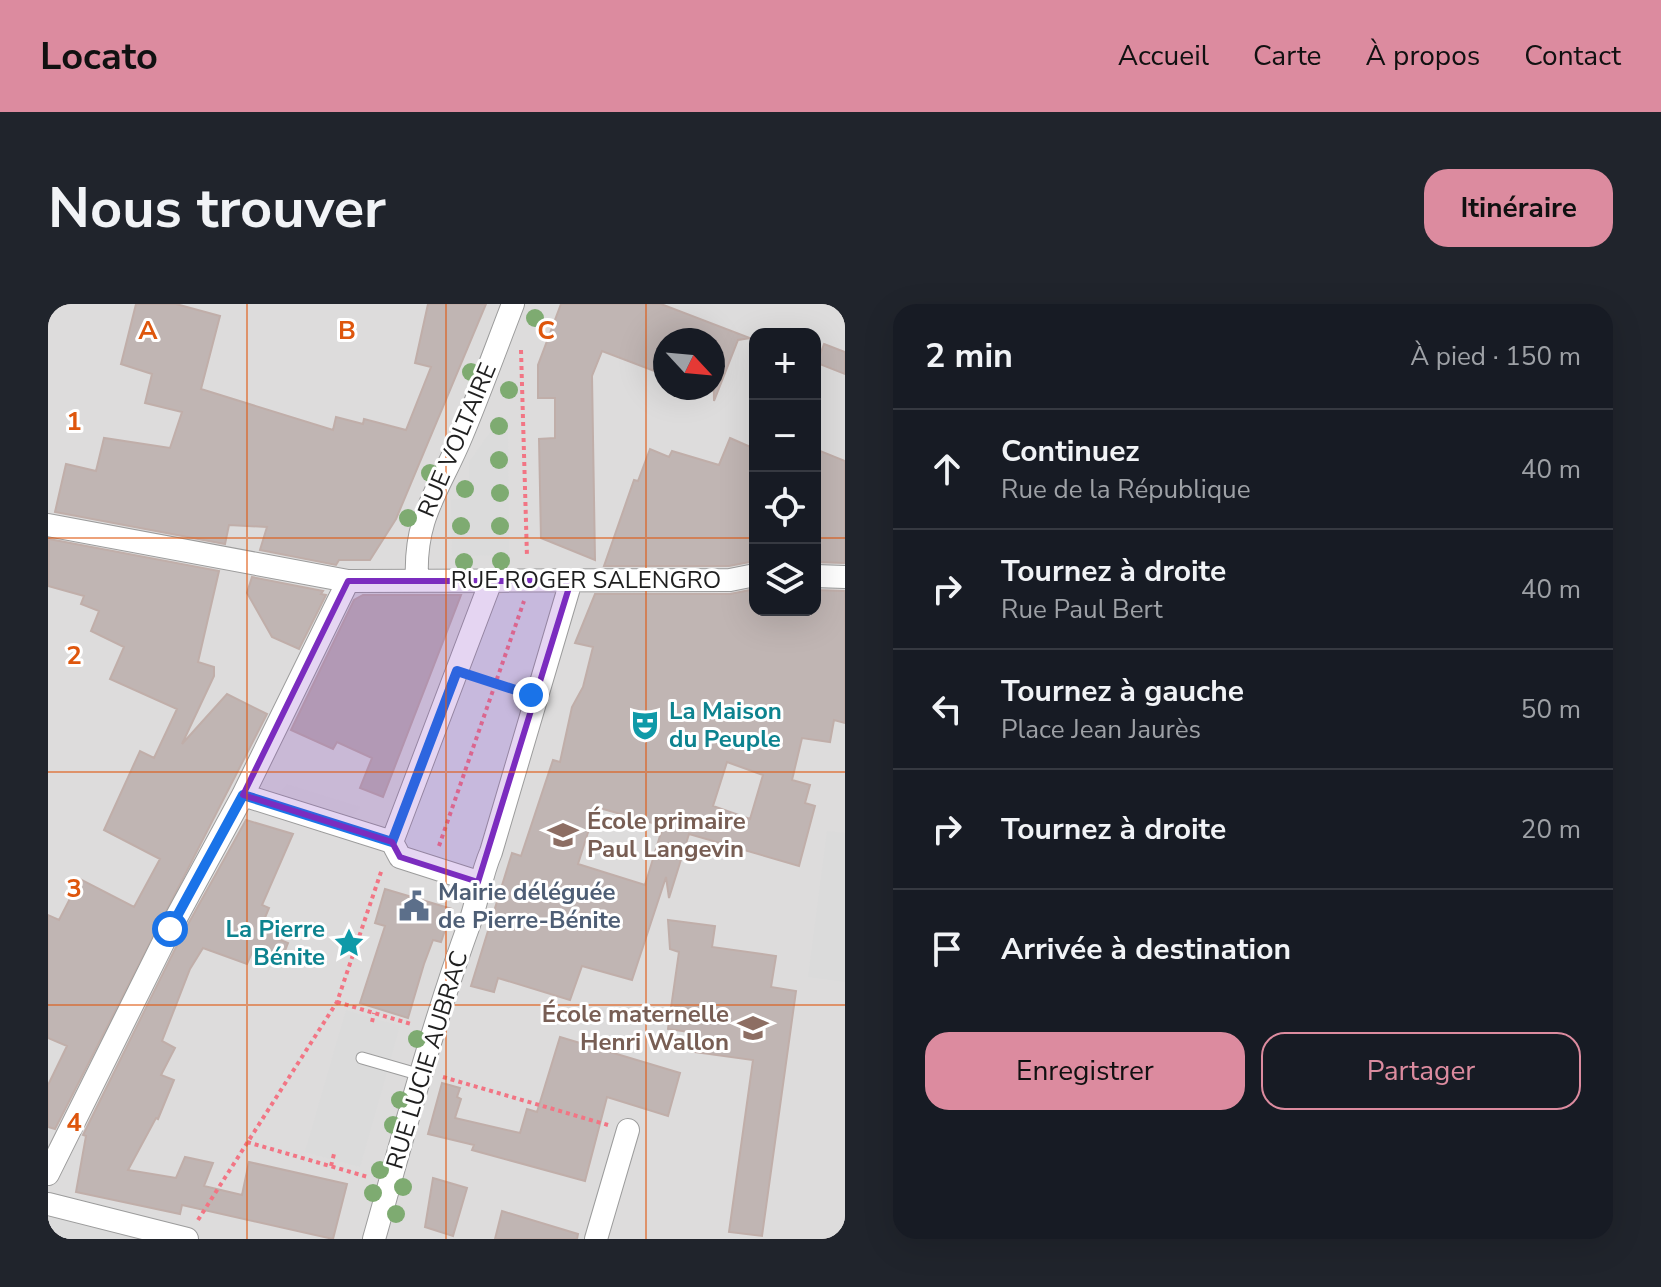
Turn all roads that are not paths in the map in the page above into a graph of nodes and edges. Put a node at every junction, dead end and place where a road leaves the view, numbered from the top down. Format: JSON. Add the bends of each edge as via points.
{"nodes":[{"id":1,"x":513,"y":304,"type":"edge"},
{"id":2,"x":48,"y":525,"type":"edge"},
{"id":3,"x":749,"y":576,"type":"edge"},
{"id":4,"x":821,"y":576,"type":"edge"},
{"id":5,"x":845,"y":577,"type":"edge"},
{"id":6,"x":417,"y":579,"type":"junction"},
{"id":7,"x":348,"y":581,"type":"junction"},
{"id":8,"x":491,"y":581,"type":"junction"},
{"id":9,"x":571,"y":581,"type":"junction"},
{"id":10,"x":243,"y":795,"type":"junction"},
{"id":11,"x":385,"y":840,"type":"junction"},
{"id":12,"x":478,"y":882,"type":"junction"},
{"id":13,"x":362,"y":1058,"type":"dead end"},
{"id":14,"x":422,"y":1073,"type":"junction"},
{"id":15,"x":628,"y":1130,"type":"road end"},
{"id":16,"x":48,"y":1174,"type":"edge"},
{"id":17,"x":48,"y":1204,"type":"edge"},
{"id":18,"x":186,"y":1239,"type":"edge"},
{"id":19,"x":374,"y":1239,"type":"edge"},
{"id":20,"x":596,"y":1239,"type":"edge"}],
"edges":[{"from":1,"to":6,"type":"street","name":"RUE VOLTAIRE","via":[[461,438],[420,523]]},
{"from":2,"to":7,"type":"street","name":"RUE ROGER SALENGRO"},
{"from":3,"to":9,"type":"street","name":"RUE ROGER SALENGRO"},
{"from":4,"to":5,"type":"street"},
{"from":6,"to":7,"type":"street","name":"RUE ROGER SALENGRO"},
{"from":6,"to":8,"type":"street","name":"RUE ROGER SALENGRO"},
{"from":7,"to":10,"type":"street"},
{"from":8,"to":9,"type":"street","name":"RUE ROGER SALENGRO"},
{"from":8,"to":11,"type":"street"},
{"from":9,"to":12,"type":"street","name":"RUE LUCIE AUBRAC"},
{"from":10,"to":11,"type":"street"},
{"from":10,"to":16,"type":"street"},
{"from":11,"to":12,"type":"street","via":[[400,857]]},
{"from":12,"to":14,"type":"street","name":"RUE LUCIE AUBRAC","via":[[472,917]]},
{"from":13,"to":14,"type":"lane"},
{"from":14,"to":19,"type":"street","name":"RUE LUCIE AUBRAC"},
{"from":15,"to":20,"type":"street"},
{"from":17,"to":18,"type":"street"}]}
